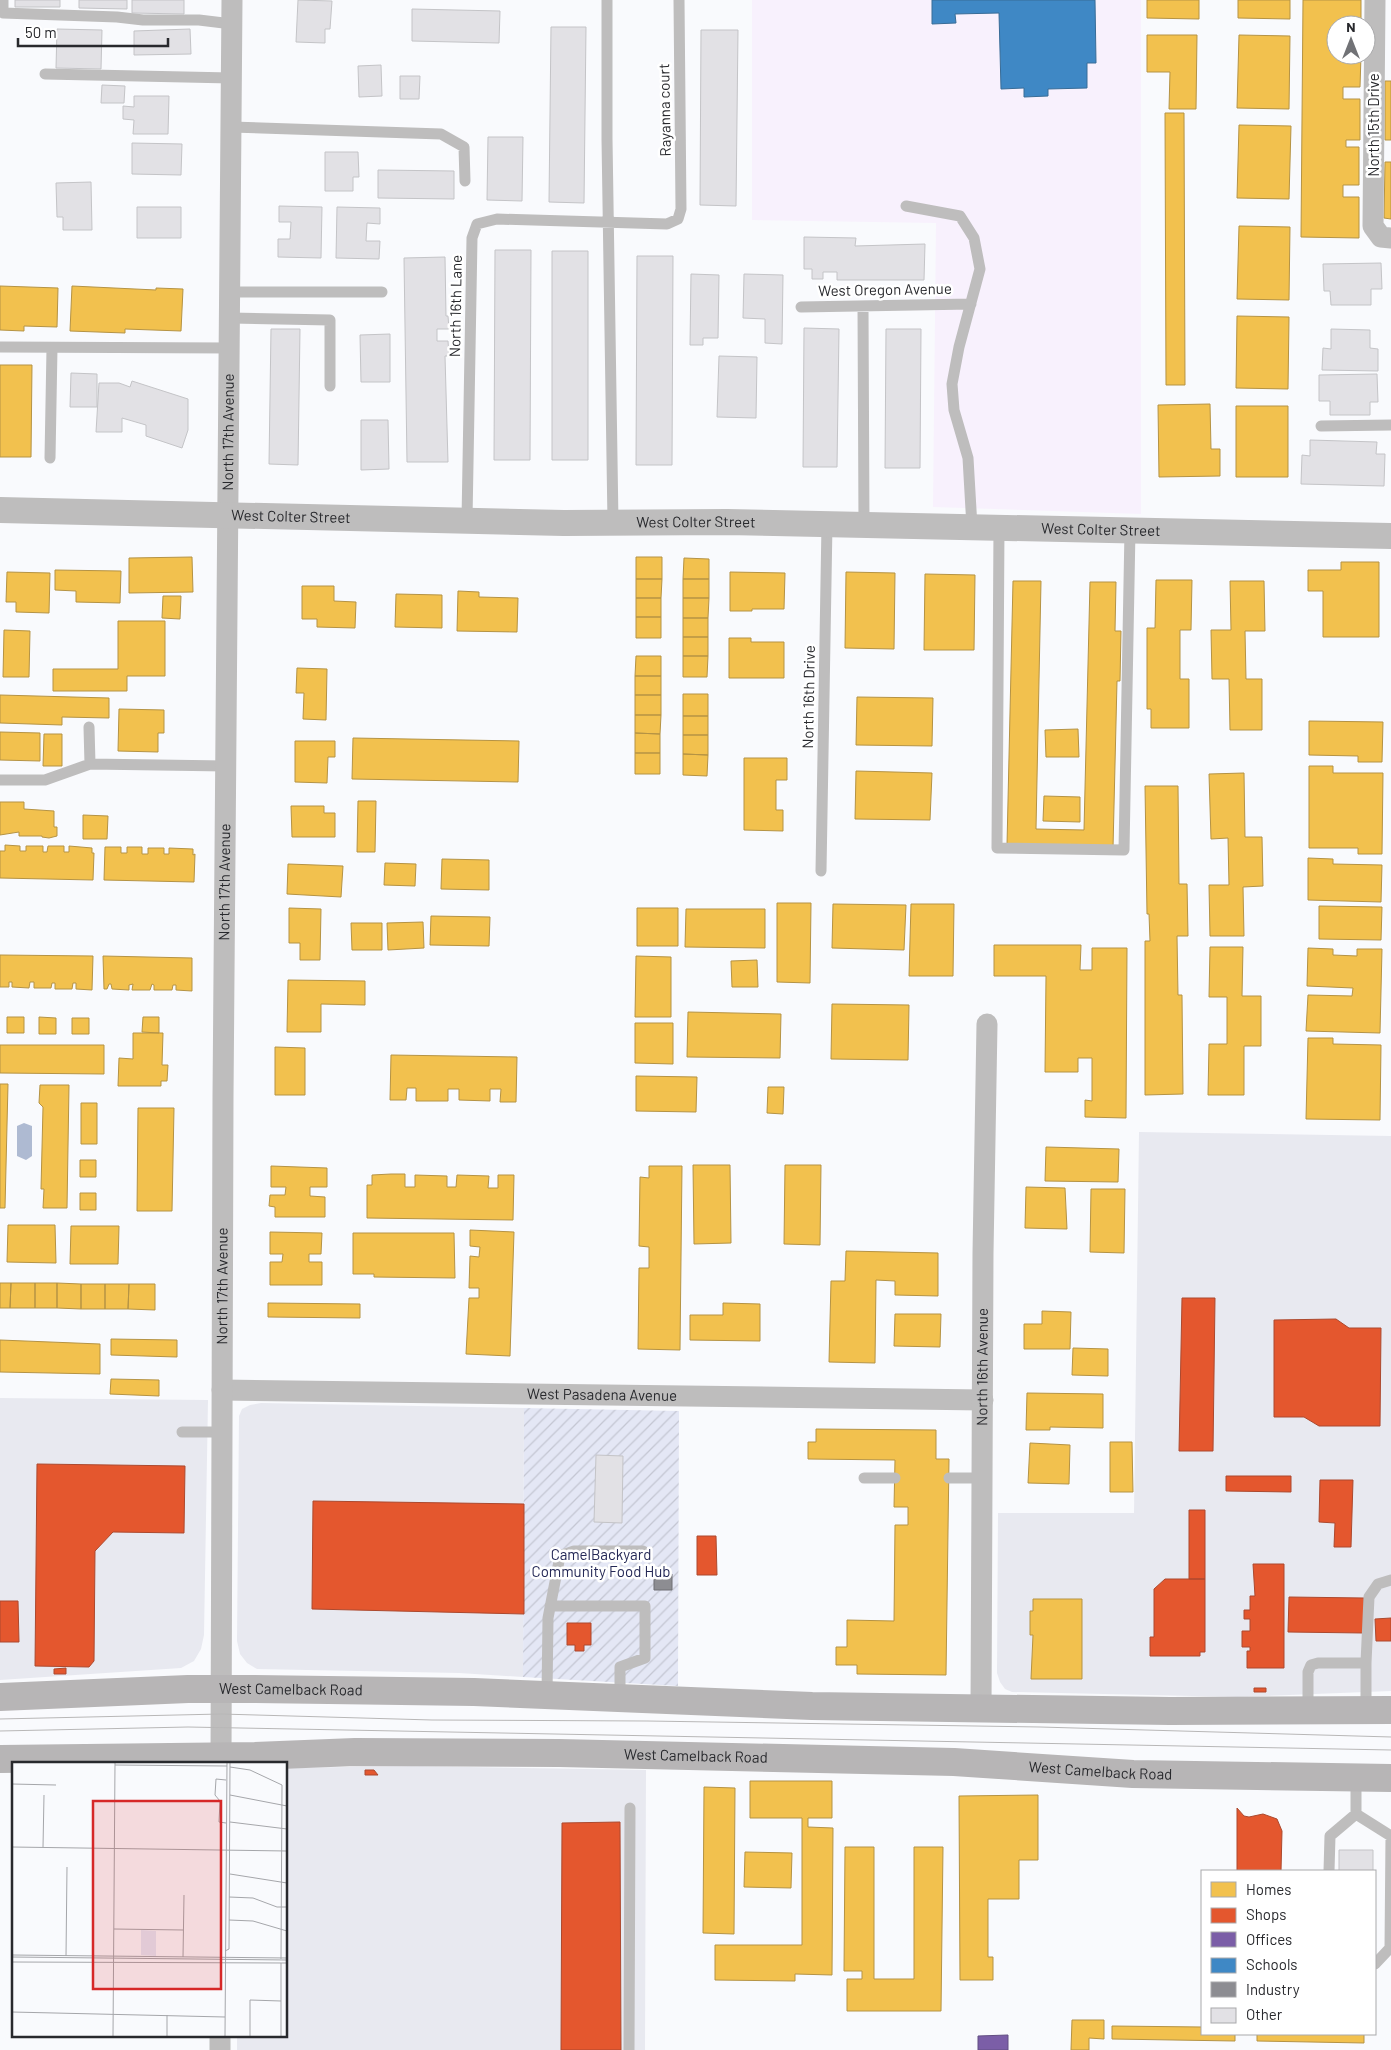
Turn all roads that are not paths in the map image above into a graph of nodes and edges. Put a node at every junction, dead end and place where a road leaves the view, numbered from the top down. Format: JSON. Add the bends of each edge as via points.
{"nodes":[{"id":1,"x":3,"y":0,"type":"edge"},
{"id":2,"x":232,"y":0,"type":"edge"},
{"id":3,"x":607,"y":0,"type":"edge"},
{"id":4,"x":679,"y":0,"type":"edge"},
{"id":5,"x":1375,"y":0,"type":"edge"},
{"id":6,"x":232,"y":24,"type":"junction"},
{"id":7,"x":45,"y":74,"type":"dead end"},
{"id":8,"x":231,"y":78,"type":"junction"},
{"id":9,"x":231,"y":127,"type":"junction"},
{"id":10,"x":465,"y":181,"type":"dead end"},
{"id":11,"x":906,"y":206,"type":"dead end"},
{"id":12,"x":678,"y":220,"type":"joint"},
{"id":13,"x":609,"y":222,"type":"junction"},
{"id":14,"x":1391,"y":238,"type":"edge"},
{"id":15,"x":230,"y":292,"type":"junction"},
{"id":16,"x":382,"y":292,"type":"dead end"},
{"id":17,"x":971,"y":304,"type":"junction"},
{"id":18,"x":863,"y":306,"type":"junction"},
{"id":19,"x":801,"y":307,"type":"dead end"},
{"id":20,"x":230,"y":318,"type":"junction"},
{"id":21,"x":0,"y":347,"type":"edge"},
{"id":22,"x":52,"y":348,"type":"junction"},
{"id":23,"x":230,"y":348,"type":"junction"},
{"id":24,"x":330,"y":386,"type":"dead end"},
{"id":25,"x":1391,"y":425,"type":"edge"},
{"id":26,"x":1321,"y":426,"type":"dead end"},
{"id":27,"x":50,"y":458,"type":"dead end"},
{"id":28,"x":0,"y":510,"type":"edge"},
{"id":29,"x":229,"y":515,"type":"junction"},
{"id":30,"x":468,"y":520,"type":"junction"},
{"id":31,"x":613,"y":522,"type":"junction"},
{"id":32,"x":827,"y":524,"type":"junction"},
{"id":33,"x":864,"y":525,"type":"junction"},
{"id":34,"x":972,"y":527,"type":"junction"},
{"id":35,"x":999,"y":527,"type":"junction"},
{"id":36,"x":1130,"y":530,"type":"junction"},
{"id":37,"x":1391,"y":536,"type":"edge"},
{"id":38,"x":89,"y":726,"type":"dead end"},
{"id":39,"x":90,"y":764,"type":"junction"},
{"id":40,"x":226,"y":766,"type":"junction"},
{"id":41,"x":0,"y":780,"type":"edge"},
{"id":42,"x":821,"y":871,"type":"dead end"},
{"id":43,"x":987,"y":1024,"type":"dead end"},
{"id":44,"x":222,"y":1390,"type":"junction"},
{"id":45,"x":982,"y":1400,"type":"junction"},
{"id":46,"x":182,"y":1432,"type":"dead end"},
{"id":47,"x":221,"y":1432,"type":"junction"},
{"id":48,"x":864,"y":1478,"type":"dead end"},
{"id":49,"x":895,"y":1478,"type":"dead end"},
{"id":50,"x":949,"y":1478,"type":"dead end"},
{"id":51,"x":982,"y":1478,"type":"junction"},
{"id":52,"x":643,"y":1550,"type":"dead end"},
{"id":53,"x":1391,"y":1580,"type":"edge"},
{"id":54,"x":550,"y":1606,"type":"junction"},
{"id":55,"x":1366,"y":1663,"type":"junction"},
{"id":56,"x":221,"y":1688,"type":"junction"},
{"id":57,"x":547,"y":1694,"type":"junction"},
{"id":58,"x":0,"y":1696,"type":"edge"},
{"id":59,"x":620,"y":1698,"type":"junction"},
{"id":60,"x":981,"y":1709,"type":"junction"},
{"id":61,"x":1308,"y":1710,"type":"junction"},
{"id":62,"x":1379,"y":1710,"type":"edge"},
{"id":63,"x":0,"y":1759,"type":"edge"},
{"id":64,"x":221,"y":1760,"type":"edge"},
{"id":65,"x":1356,"y":1777,"type":"junction"},
{"id":66,"x":1391,"y":1778,"type":"edge"},
{"id":67,"x":630,"y":1808,"type":"dead end"},
{"id":68,"x":1356,"y":1814,"type":"junction"},
{"id":69,"x":1329,"y":1870,"type":"edge"},
{"id":70,"x":1391,"y":1948,"type":"edge"},
{"id":71,"x":1376,"y":1963,"type":"edge"},
{"id":72,"x":629,"y":2050,"type":"edge"}],
"edges":[{"from":1,"to":6,"type":"lane","via":[[3,13]]},
{"from":2,"to":6,"type":"street","name":"North 17th Avenue"},
{"from":3,"to":13,"type":"lane"},
{"from":4,"to":12,"type":"lane","name":"Rayanna court","via":[[681,209]]},
{"from":5,"to":14,"type":"street","name":"North 15th Drive","via":[[1373,226],[1382,237]]},
{"from":6,"to":8,"type":"street","name":"North 17th Avenue"},
{"from":7,"to":8,"type":"lane"},
{"from":8,"to":9,"type":"street","name":"North 17th Avenue"},
{"from":9,"to":10,"type":"lane","via":[[441,134],[464,147]]},
{"from":9,"to":15,"type":"street","name":"North 17th Avenue"},
{"from":11,"to":17,"type":"lane","via":[[960,216],[974,238],[980,269]]},
{"from":12,"to":13,"type":"lane","name":"North 16th Lane","via":[[667,224]]},
{"from":13,"to":30,"type":"lane","name":"North 16th Lane","via":[[498,220],[478,224],[472,238]]},
{"from":13,"to":31,"type":"lane"},
{"from":15,"to":16,"type":"lane"},
{"from":15,"to":20,"type":"street","name":"North 17th Avenue"},
{"from":17,"to":18,"type":"lane","name":"West Oregon Avenue"},
{"from":17,"to":34,"type":"lane","via":[[952,384],[954,410],[968,458]]},
{"from":18,"to":19,"type":"lane","name":"West Oregon Avenue"},
{"from":18,"to":33,"type":"lane"},
{"from":20,"to":23,"type":"street","name":"North 17th Avenue"},
{"from":20,"to":24,"type":"lane","via":[[330,320]]},
{"from":21,"to":22,"type":"lane"},
{"from":22,"to":23,"type":"lane"},
{"from":22,"to":27,"type":"lane"},
{"from":23,"to":29,"type":"street","name":"North 17th Avenue"},
{"from":25,"to":26,"type":"lane"},
{"from":28,"to":29,"type":"street","name":"West Colter Street"},
{"from":29,"to":30,"type":"street","name":"West Colter Street"},
{"from":29,"to":40,"type":"street","name":"North 17th Avenue"},
{"from":30,"to":31,"type":"street","name":"West Colter Street"},
{"from":31,"to":32,"type":"street","name":"West Colter Street"},
{"from":32,"to":33,"type":"street","name":"West Colter Street"},
{"from":32,"to":42,"type":"lane","name":"North 16th Drive"},
{"from":33,"to":34,"type":"street","name":"West Colter Street"},
{"from":34,"to":35,"type":"street","name":"West Colter Street"},
{"from":35,"to":36,"type":"street","name":"West Colter Street"},
{"from":35,"to":36,"type":"lane","via":[[997,848],[1124,850]]},
{"from":36,"to":37,"type":"street","name":"West Colter Street"},
{"from":38,"to":39,"type":"lane"},
{"from":39,"to":40,"type":"lane"},
{"from":39,"to":41,"type":"lane","via":[[46,780]]},
{"from":40,"to":44,"type":"street","name":"North 17th Avenue"},
{"from":43,"to":45,"type":"street","name":"North 16th Avenue"},
{"from":44,"to":45,"type":"street","name":"West Pasadena Avenue"},
{"from":44,"to":47,"type":"street","name":"North 17th Avenue"},
{"from":45,"to":51,"type":"street","name":"North 16th Avenue"},
{"from":46,"to":47,"type":"lane"},
{"from":47,"to":56,"type":"street","name":"North 17th Avenue"},
{"from":48,"to":49,"type":"lane"},
{"from":50,"to":51,"type":"lane"},
{"from":51,"to":60,"type":"street","name":"North 16th Avenue"},
{"from":52,"to":54,"type":"lane","via":[[574,1552],[560,1556]]},
{"from":53,"to":55,"type":"lane","via":[[1378,1584],[1369,1597]]},
{"from":54,"to":57,"type":"lane"},
{"from":54,"to":59,"type":"lane","via":[[645,1606],[645,1658],[620,1667]]},
{"from":55,"to":61,"type":"lane","via":[[1311,1665],[1308,1672]]},
{"from":55,"to":62,"type":"lane"},
{"from":56,"to":57,"type":"main road","name":"West Camelback Road"},
{"from":56,"to":58,"type":"main road","name":"West Camelback Road"},
{"from":56,"to":64,"type":"street","name":"North 17th Avenue"},
{"from":57,"to":59,"type":"main road","name":"West Camelback Road"},
{"from":59,"to":60,"type":"main road","name":"West Camelback Road"},
{"from":60,"to":61,"type":"main road","name":"West Camelback Road"},
{"from":61,"to":62,"type":"main road","name":"West Camelback Road"},
{"from":63,"to":64,"type":"main road","name":"West Camelback Road"},
{"from":64,"to":65,"type":"main road","name":"West Camelback Road","via":[[355,1752],[559,1753],[954,1762],[1133,1774]]},
{"from":65,"to":66,"type":"main road","name":"West Camelback Road"},
{"from":65,"to":68,"type":"lane"},
{"from":67,"to":72,"type":"lane"},
{"from":68,"to":69,"type":"lane","via":[[1330,1836]]},
{"from":68,"to":70,"type":"lane","via":[[1391,1836]]},
{"from":70,"to":71,"type":"lane"}]}
